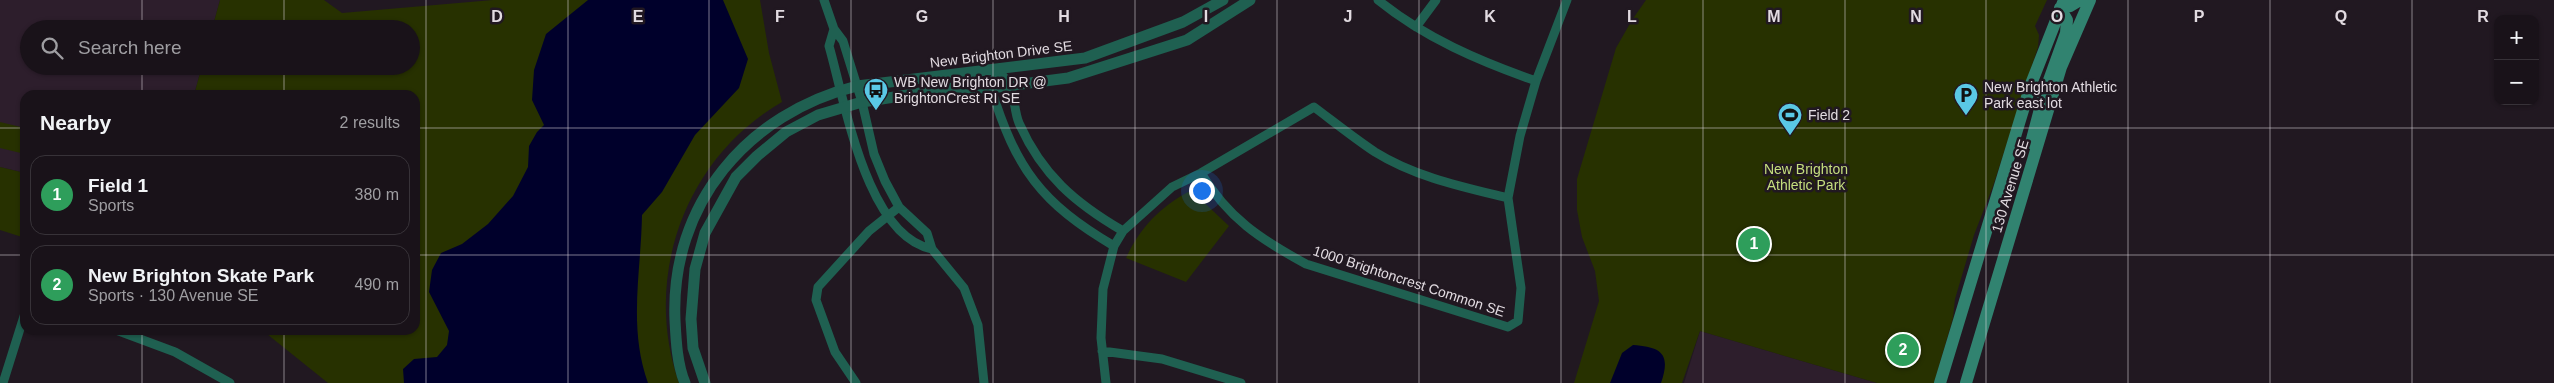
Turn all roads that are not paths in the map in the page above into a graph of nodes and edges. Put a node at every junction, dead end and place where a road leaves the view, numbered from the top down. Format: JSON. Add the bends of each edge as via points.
{"nodes":[{"id":1,"x":824,"y":0,"type":"edge"},
{"id":2,"x":1223,"y":0,"type":"edge"},
{"id":3,"x":1250,"y":0,"type":"edge"},
{"id":4,"x":1378,"y":0,"type":"edge"},
{"id":5,"x":1436,"y":0,"type":"edge"},
{"id":6,"x":1567,"y":0,"type":"edge"},
{"id":7,"x":2080,"y":0,"type":"edge"},
{"id":8,"x":2090,"y":0,"type":"edge"},
{"id":9,"x":2062,"y":4,"type":"edge"},
{"id":10,"x":1416,"y":27,"type":"junction"},
{"id":11,"x":834,"y":29,"type":"junction"},
{"id":12,"x":998,"y":70,"type":"junction"},
{"id":13,"x":1536,"y":81,"type":"junction"},
{"id":14,"x":1010,"y":85,"type":"junction"},
{"id":15,"x":857,"y":86,"type":"junction"},
{"id":16,"x":991,"y":88,"type":"junction"},
{"id":17,"x":841,"y":90,"type":"junction"},
{"id":18,"x":862,"y":102,"type":"junction"},
{"id":19,"x":846,"y":106,"type":"junction"},
{"id":20,"x":1201,"y":173,"type":"junction"},
{"id":21,"x":2027,"y":180,"type":"junction"},
{"id":22,"x":1508,"y":198,"type":"junction"},
{"id":23,"x":900,"y":207,"type":"junction"},
{"id":24,"x":887,"y":216,"type":"junction"},
{"id":25,"x":1124,"y":231,"type":"junction"},
{"id":26,"x":1114,"y":246,"type":"junction"},
{"id":27,"x":932,"y":249,"type":"junction"},
{"id":28,"x":20,"y":329,"type":"edge"},
{"id":29,"x":129,"y":335,"type":"edge"},
{"id":30,"x":1102,"y":351,"type":"junction"},
{"id":31,"x":3,"y":383,"type":"edge"},
{"id":32,"x":230,"y":383,"type":"edge"},
{"id":33,"x":685,"y":383,"type":"edge"},
{"id":34,"x":705,"y":383,"type":"edge"},
{"id":35,"x":856,"y":383,"type":"edge"},
{"id":36,"x":984,"y":383,"type":"edge"},
{"id":37,"x":1106,"y":383,"type":"edge"},
{"id":38,"x":1241,"y":383,"type":"edge"},
{"id":39,"x":1940,"y":383,"type":"edge"},
{"id":40,"x":1966,"y":383,"type":"edge"}],
"edges":[{"from":1,"to":11,"type":"street"},
{"from":2,"to":12,"type":"street","name":"New Brighton Drive SE","via":[[1183,22],[1085,58]]},
{"from":3,"to":14,"type":"street","name":"New Brighton Drive SE","via":[[1187,40],[1068,78]]},
{"from":4,"to":10,"type":"street"},
{"from":5,"to":10,"type":"street"},
{"from":6,"to":13,"type":"street","name":"1000 Brightoncrest Common SE"},
{"from":7,"to":9,"type":"main road","via":[[2070,6]]},
{"from":8,"to":21,"type":"main road","name":"130 Avenue SE","via":[[2061,67]]},
{"from":9,"to":21,"type":"main road","via":[[2067,20],[2066,33],[2035,125]]},
{"from":9,"to":39,"type":"main road","name":"130 Avenue SE","via":[[2031,84]]},
{"from":10,"to":13,"type":"street","via":[[1453,49]]},
{"from":11,"to":15,"type":"street","via":[[843,41]]},
{"from":11,"to":17,"type":"street","via":[[829,46]]},
{"from":12,"to":14,"type":"street"},
{"from":12,"to":15,"type":"street","name":"New Brighton Drive SE"},
{"from":12,"to":16,"type":"street"},
{"from":13,"to":22,"type":"street","name":"1000 Brightoncrest Common SE","via":[[1520,136]]},
{"from":14,"to":16,"type":"street","name":"New Brighton Drive SE"},
{"from":14,"to":25,"type":"street","via":[[1017,118],[1038,158],[1072,197],[1090,212]]},
{"from":15,"to":17,"type":"street","name":"New Brighton Drive SE"},
{"from":15,"to":18,"type":"street"},
{"from":16,"to":18,"type":"street","name":"New Brighton Drive SE","via":[[953,88]]},
{"from":16,"to":26,"type":"street","via":[[1010,142],[1027,172],[1052,203],[1078,225]]},
{"from":17,"to":19,"type":"street"},
{"from":17,"to":33,"type":"street","name":"New Brighton Drive SE","via":[[777,119],[738,151],[710,186],[685,245],[674,302],[676,339]]},
{"from":18,"to":19,"type":"street","name":"New Brighton Drive SE"},
{"from":18,"to":23,"type":"street","via":[[874,154]]},
{"from":19,"to":24,"type":"street","via":[[860,161]]},
{"from":19,"to":34,"type":"street","name":"New Brighton Drive SE","via":[[818,115],[786,132],[756,156],[736,177],[705,232],[695,269],[691,318],[693,348]]},
{"from":20,"to":22,"type":"street","via":[[1314,106],[1376,152],[1404,166],[1443,182]]},
{"from":20,"to":22,"type":"street","name":"1000 Brightoncrest Common SE","via":[[1216,198],[1242,224],[1306,264],[1508,327],[1518,321],[1521,288]]},
{"from":20,"to":25,"type":"street","via":[[1172,187]]},
{"from":21,"to":40,"type":"main road","name":"130 Avenue SE"},
{"from":23,"to":24,"type":"street"},
{"from":23,"to":27,"type":"street","via":[[926,233]]},
{"from":24,"to":27,"type":"street","via":[[918,246]]},
{"from":24,"to":35,"type":"street","via":[[818,287],[816,300],[835,352]]},
{"from":25,"to":26,"type":"street"},
{"from":26,"to":30,"type":"street","via":[[1103,289]]},
{"from":27,"to":36,"type":"street","via":[[964,288],[978,325]]},
{"from":28,"to":31,"type":"street"},
{"from":29,"to":32,"type":"street","via":[[175,352]]},
{"from":30,"to":37,"type":"street"},
{"from":30,"to":38,"type":"street","via":[[1162,359]]}]}
